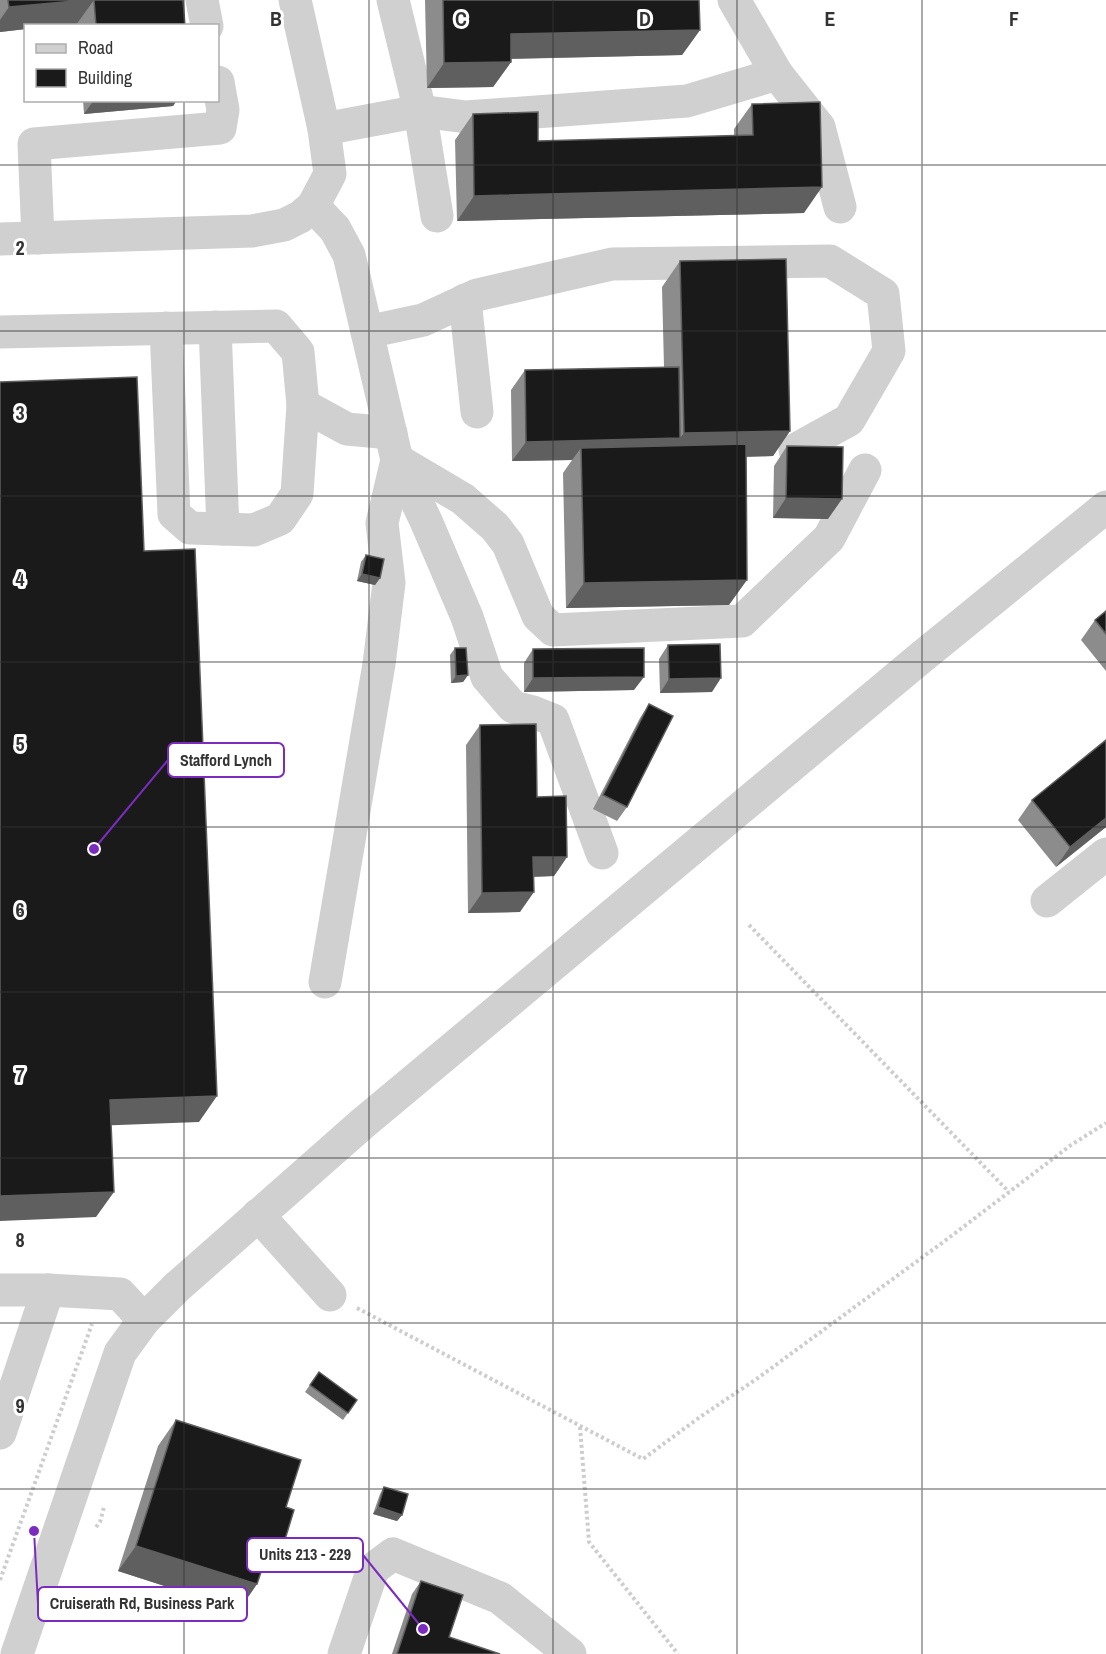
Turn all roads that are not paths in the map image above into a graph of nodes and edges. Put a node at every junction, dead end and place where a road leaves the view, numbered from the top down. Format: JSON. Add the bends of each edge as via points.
{"nodes":[{"id":1,"x":202,"y":0,"type":"edge"},
{"id":2,"x":295,"y":0,"type":"edge"},
{"id":3,"x":393,"y":0,"type":"edge"},
{"id":4,"x":734,"y":0,"type":"edge"},
{"id":5,"x":207,"y":24,"type":"edge"},
{"id":6,"x":777,"y":74,"type":"junction"},
{"id":7,"x":219,"y":88,"type":"edge"},
{"id":8,"x":420,"y":111,"type":"junction"},
{"id":9,"x":324,"y":129,"type":"junction"},
{"id":10,"x":313,"y":206,"type":"junction"},
{"id":11,"x":840,"y":207,"type":"dead end"},
{"id":12,"x":437,"y":216,"type":"dead end"},
{"id":13,"x":38,"y":238,"type":"junction"},
{"id":14,"x":0,"y":239,"type":"edge"},
{"id":15,"x":465,"y":300,"type":"junction"},
{"id":16,"x":215,"y":327,"type":"junction"},
{"id":17,"x":166,"y":328,"type":"junction"},
{"id":18,"x":0,"y":332,"type":"edge"},
{"id":19,"x":367,"y":332,"type":"junction"},
{"id":20,"x":303,"y":405,"type":"junction"},
{"id":21,"x":477,"y":412,"type":"dead end"},
{"id":22,"x":394,"y":446,"type":"junction"},
{"id":23,"x":795,"y":450,"type":"edge"},
{"id":24,"x":865,"y":470,"type":"dead end"},
{"id":25,"x":1106,"y":507,"type":"edge"},
{"id":26,"x":223,"y":529,"type":"junction"},
{"id":27,"x":602,"y":853,"type":"dead end"},
{"id":28,"x":1106,"y":854,"type":"edge"},
{"id":29,"x":1047,"y":901,"type":"dead end"},
{"id":30,"x":325,"y":982,"type":"dead end"},
{"id":31,"x":258,"y":1215,"type":"junction"},
{"id":32,"x":0,"y":1290,"type":"edge"},
{"id":33,"x":48,"y":1290,"type":"junction"},
{"id":34,"x":330,"y":1294,"type":"road end"},
{"id":35,"x":144,"y":1320,"type":"junction"},
{"id":36,"x":0,"y":1433,"type":"edge"},
{"id":37,"x":17,"y":1654,"type":"edge"},
{"id":38,"x":344,"y":1654,"type":"edge"},
{"id":39,"x":570,"y":1654,"type":"edge"}],
"edges":[{"from":1,"to":5,"type":"street"},
{"from":2,"to":9,"type":"street"},
{"from":3,"to":8,"type":"street"},
{"from":4,"to":6,"type":"street"},
{"from":6,"to":8,"type":"street","via":[[687,100],[466,117]]},
{"from":6,"to":11,"type":"street","via":[[819,127]]},
{"from":7,"to":13,"type":"street","via":[[223,110],[220,128],[34,144]]},
{"from":8,"to":9,"type":"street"},
{"from":8,"to":12,"type":"street"},
{"from":9,"to":10,"type":"street","via":[[330,174]]},
{"from":10,"to":13,"type":"street","via":[[284,225],[252,231]]},
{"from":10,"to":19,"type":"street","via":[[335,229],[349,255]]},
{"from":13,"to":14,"type":"street"},
{"from":15,"to":19,"type":"street","via":[[423,320]]},
{"from":15,"to":21,"type":"street"},
{"from":15,"to":23,"type":"street","via":[[612,264],[830,261],[883,294],[889,351],[849,420]]},
{"from":16,"to":17,"type":"street"},
{"from":16,"to":20,"type":"street","via":[[276,326],[298,352]]},
{"from":16,"to":26,"type":"street"},
{"from":17,"to":18,"type":"street"},
{"from":17,"to":26,"type":"street","via":[[174,514],[190,528]]},
{"from":19,"to":22,"type":"street"},
{"from":20,"to":22,"type":"street","via":[[347,429]]},
{"from":20,"to":26,"type":"street","via":[[297,494],[280,519],[254,530]]},
{"from":22,"to":24,"type":"street","via":[[495,527],[508,544],[538,616],[553,630],[742,621],[829,538]]},
{"from":22,"to":27,"type":"street","via":[[467,617],[487,677],[513,707],[553,720]]},
{"from":22,"to":30,"type":"street","via":[[382,523],[389,583],[379,664]]},
{"from":25,"to":31,"type":"street","via":[[362,1124]]},
{"from":28,"to":29,"type":"street"},
{"from":31,"to":34,"type":"street"},
{"from":31,"to":35,"type":"street"},
{"from":32,"to":33,"type":"street"},
{"from":33,"to":35,"type":"street","via":[[120,1294]]},
{"from":33,"to":36,"type":"street"},
{"from":35,"to":37,"type":"street","via":[[120,1353]]},
{"from":38,"to":39,"type":"street","via":[[373,1569],[393,1554],[501,1598]]}]}
